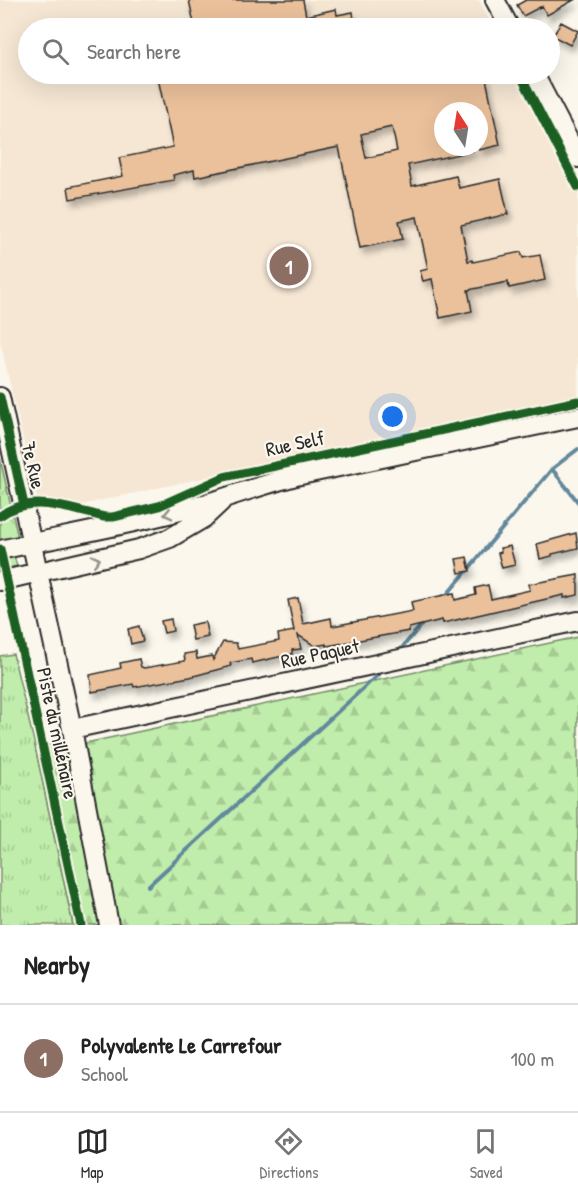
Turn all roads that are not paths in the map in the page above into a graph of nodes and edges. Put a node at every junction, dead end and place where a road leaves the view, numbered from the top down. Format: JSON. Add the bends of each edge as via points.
{"nodes":[{"id":1,"x":495,"y":0,"type":"edge"},
{"id":2,"x":505,"y":18,"type":"edge"},
{"id":3,"x":539,"y":84,"type":"edge"},
{"id":4,"x":578,"y":158,"type":"edge"},
{"id":5,"x":0,"y":397,"type":"edge"},
{"id":6,"x":578,"y":417,"type":"edge"},
{"id":7,"x":225,"y":499,"type":"junction"},
{"id":8,"x":33,"y":543,"type":"junction"},
{"id":9,"x":0,"y":550,"type":"edge"},
{"id":10,"x":39,"y":573,"type":"junction"},
{"id":11,"x":0,"y":581,"type":"edge"},
{"id":12,"x":578,"y":621,"type":"edge"},
{"id":13,"x":72,"y":729,"type":"junction"},
{"id":14,"x":109,"y":925,"type":"edge"}],
"edges":[{"from":1,"to":2,"type":"street"},
{"from":3,"to":4,"type":"street"},
{"from":5,"to":8,"type":"street","name":"7e Rue"},
{"from":6,"to":7,"type":"street","name":"Rue Self","via":[[296,476]]},
{"from":7,"to":8,"type":"street","name":"Rue Self","one_way":true},
{"from":10,"to":7,"type":"street","name":"Rue Self","one_way":true,"via":[[170,538],[204,518]]},
{"from":8,"to":9,"type":"street","name":"Rue Self"},
{"from":8,"to":10,"type":"street","name":"7e Rue"},
{"from":10,"to":11,"type":"street","name":"Rue Self"},
{"from":10,"to":13,"type":"street","name":"7e Rue"},
{"from":12,"to":13,"type":"street","name":"Rue Paquet"},
{"from":13,"to":14,"type":"street","name":"7e Rue"}]}
